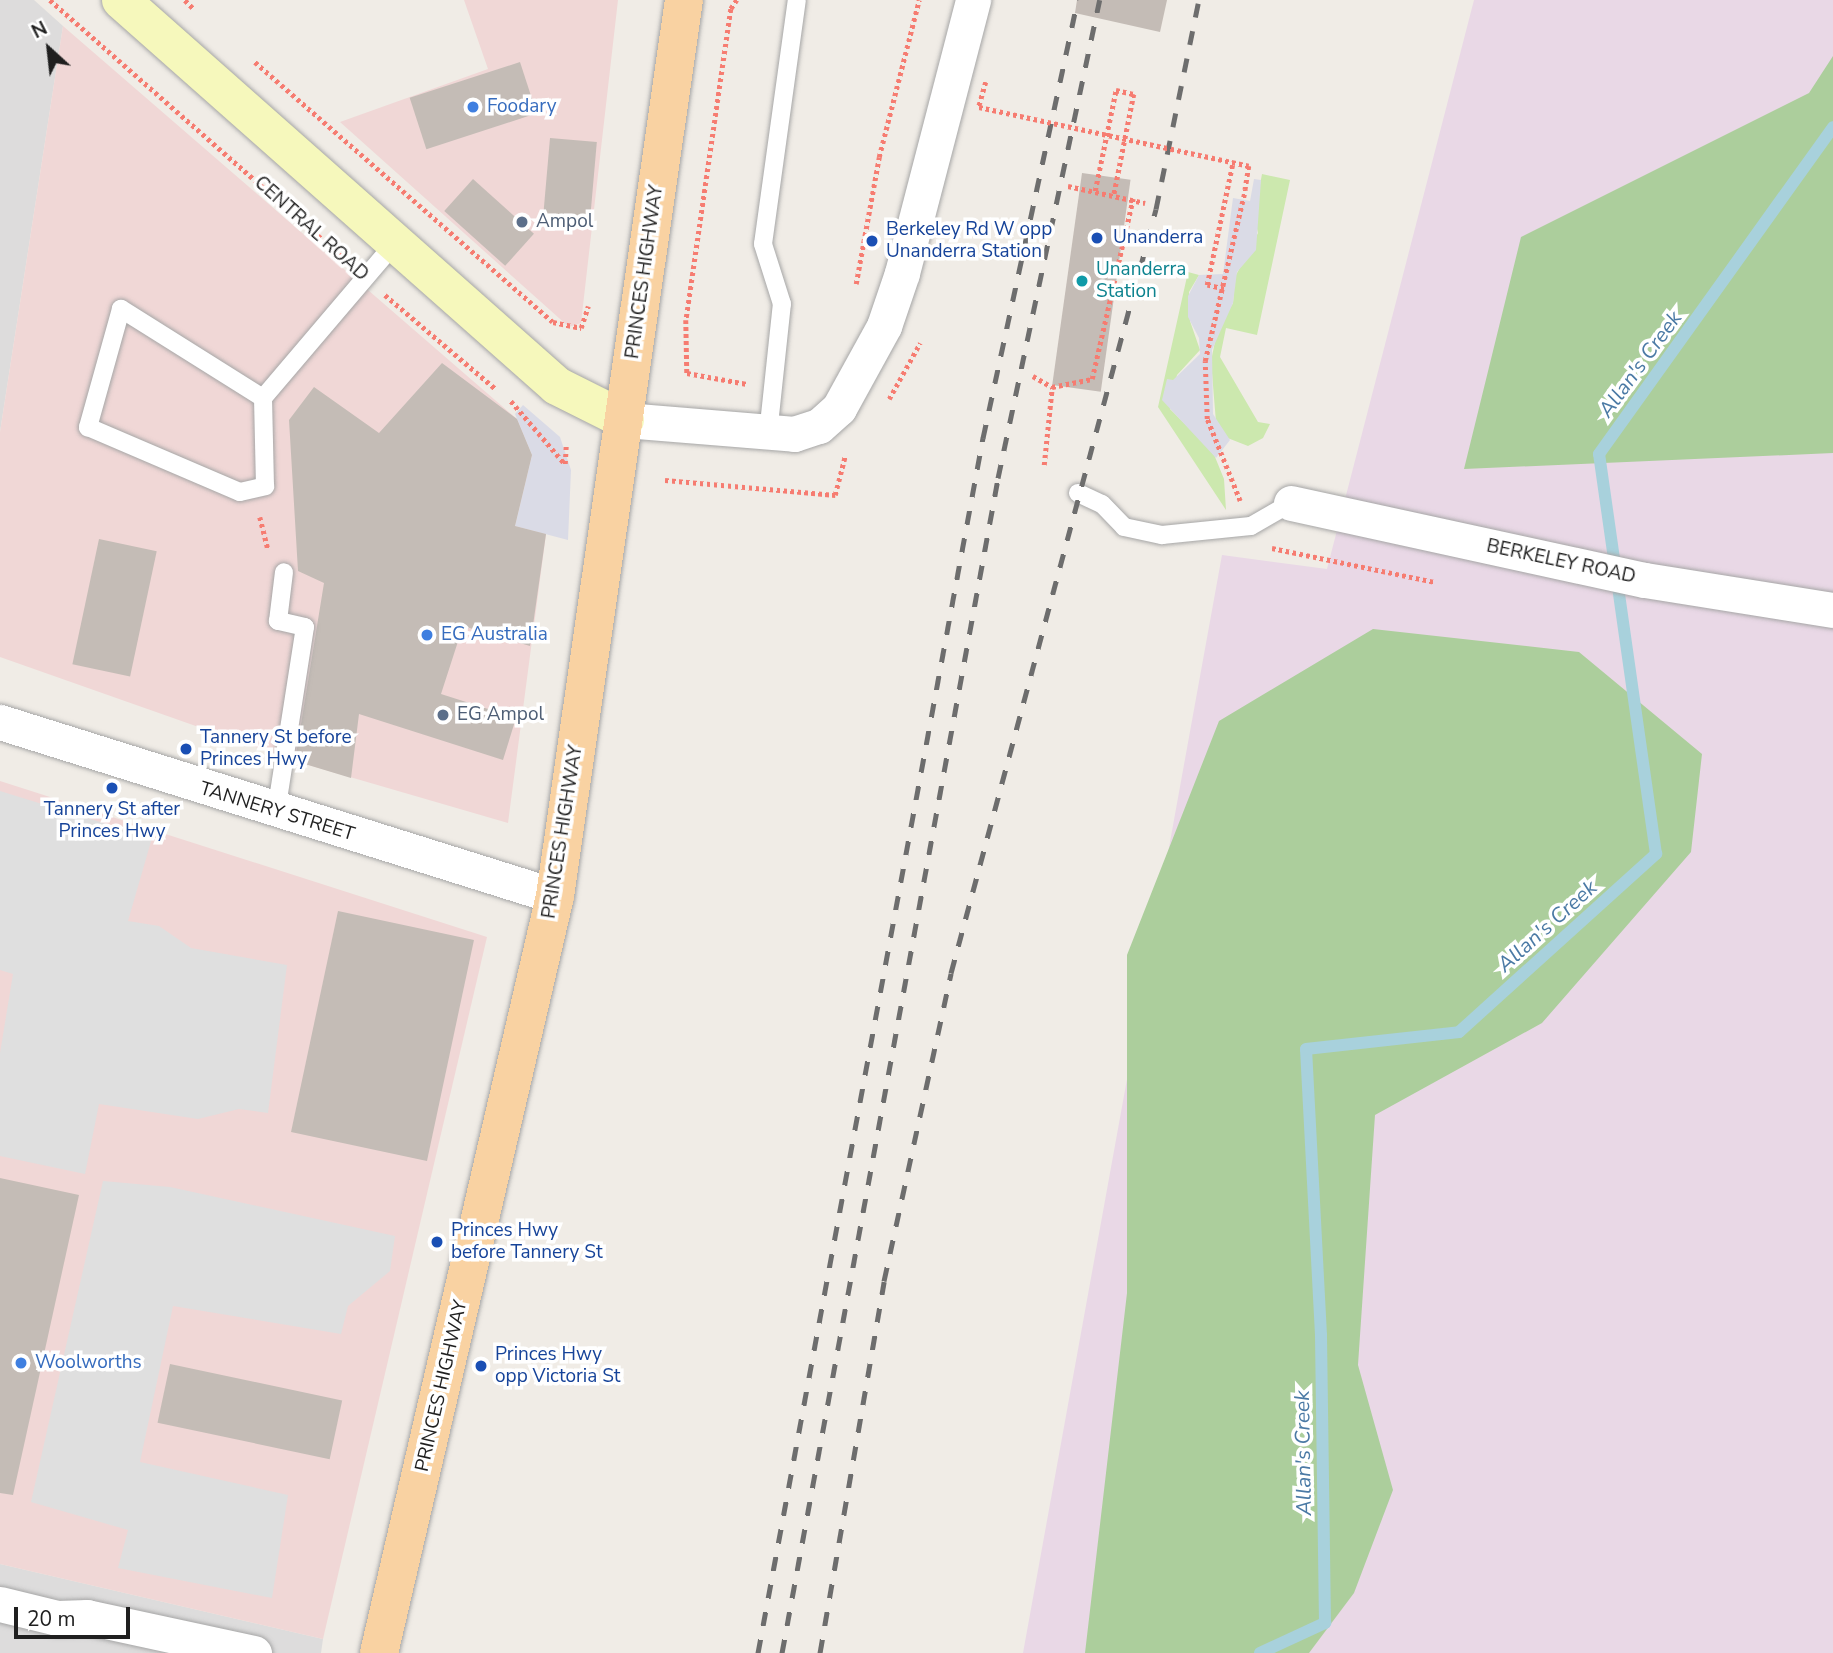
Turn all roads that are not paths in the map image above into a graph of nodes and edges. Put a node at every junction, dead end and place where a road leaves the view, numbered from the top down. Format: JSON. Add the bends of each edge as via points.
{"nodes":[{"id":1,"x":121,"y":0,"type":"edge"},
{"id":2,"x":684,"y":0,"type":"edge"},
{"id":3,"x":797,"y":0,"type":"edge"},
{"id":4,"x":973,"y":0,"type":"edge"},
{"id":5,"x":395,"y":243,"type":"junction"},
{"id":6,"x":263,"y":398,"type":"junction"},
{"id":7,"x":625,"y":419,"type":"junction"},
{"id":8,"x":768,"y":434,"type":"junction"},
{"id":9,"x":1078,"y":492,"type":"dead end"},
{"id":10,"x":1291,"y":503,"type":"joint"},
{"id":11,"x":284,"y":572,"type":"road end"},
{"id":12,"x":1833,"y":610,"type":"edge"},
{"id":13,"x":0,"y":722,"type":"edge"},
{"id":14,"x":276,"y":812,"type":"junction"},
{"id":15,"x":555,"y":896,"type":"junction"},
{"id":16,"x":0,"y":1604,"type":"edge"},
{"id":17,"x":254,"y":1653,"type":"edge"},
{"id":18,"x":379,"y":1653,"type":"edge"}],
"edges":[{"from":1,"to":5,"type":"street"},
{"from":2,"to":7,"type":"main road","name":"PRINCES HIGHWAY"},
{"from":3,"to":8,"type":"lane","via":[[763,244],[782,304]]},
{"from":4,"to":8,"type":"street","via":[[902,273],[875,346],[857,383],[830,418],[807,432]]},
{"from":5,"to":6,"type":"lane"},
{"from":5,"to":7,"type":"street","via":[[557,386]]},
{"from":6,"to":6,"type":"lane","via":[[265,486],[240,492],[88,427],[121,309]]},
{"from":7,"to":8,"type":"street"},
{"from":7,"to":15,"type":"main road","name":"PRINCES HIGHWAY"},
{"from":9,"to":10,"type":"lane","via":[[1102,504],[1124,527],[1140,533],[1251,526]]},
{"from":10,"to":12,"type":"street","name":"BERKELEY ROAD","via":[[1583,568]]},
{"from":11,"to":14,"type":"lane","via":[[278,621],[305,627]]},
{"from":13,"to":14,"type":"street","name":"TANNERY STREET"},
{"from":14,"to":15,"type":"street","name":"TANNERY STREET"},
{"from":15,"to":18,"type":"main road","name":"PRINCES HIGHWAY"},
{"from":16,"to":17,"type":"street","via":[[57,1618],[87,1617]]}]}
